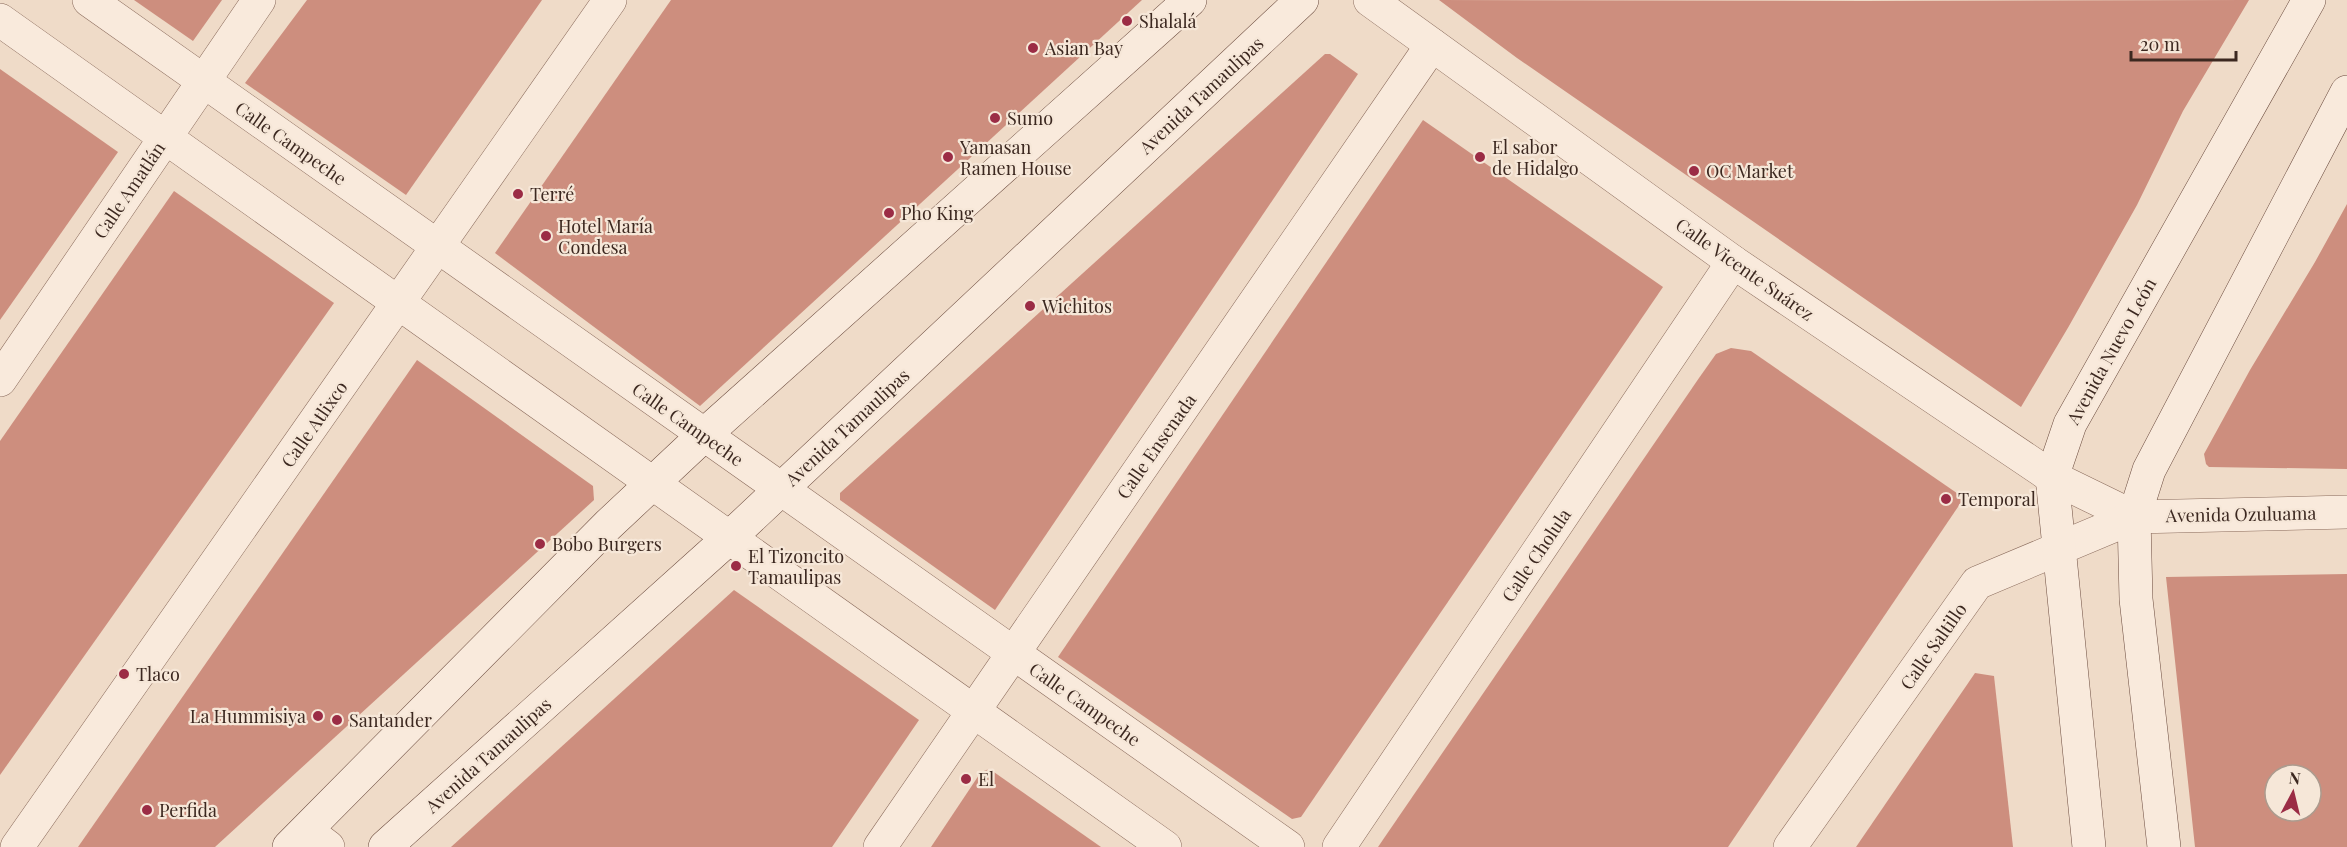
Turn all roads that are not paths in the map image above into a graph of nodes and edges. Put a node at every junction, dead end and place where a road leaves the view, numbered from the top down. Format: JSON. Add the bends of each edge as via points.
{"nodes":[{"id":1,"x":89,"y":0,"type":"edge"},
{"id":2,"x":259,"y":0,"type":"edge"},
{"id":3,"x":610,"y":0,"type":"edge"},
{"id":4,"x":1190,"y":0,"type":"edge"},
{"id":5,"x":1302,"y":0,"type":"edge"},
{"id":6,"x":1370,"y":0,"type":"edge"},
{"id":7,"x":2309,"y":0,"type":"edge"},
{"id":8,"x":0,"y":20,"type":"edge"},
{"id":9,"x":1432,"y":45,"type":"junction"},
{"id":10,"x":204,"y":81,"type":"junction"},
{"id":11,"x":2347,"y":92,"type":"edge"},
{"id":12,"x":165,"y":137,"type":"junction"},
{"id":13,"x":439,"y":247,"type":"junction"},
{"id":14,"x":1733,"y":262,"type":"junction"},
{"id":15,"x":399,"y":303,"type":"junction"},
{"id":16,"x":0,"y":380,"type":"edge"},
{"id":17,"x":704,"y":435,"type":"junction"},
{"id":18,"x":2052,"y":477,"type":"junction"},
{"id":19,"x":653,"y":483,"type":"junction"},
{"id":20,"x":781,"y":489,"type":"junction"},
{"id":21,"x":2347,"y":512,"type":"edge"},
{"id":22,"x":2134,"y":517,"type":"junction"},
{"id":23,"x":729,"y":538,"type":"junction"},
{"id":24,"x":2058,"y":549,"type":"junction"},
{"id":25,"x":1013,"y":653,"type":"junction"},
{"id":26,"x":974,"y":711,"type":"junction"},
{"id":27,"x":308,"y":842,"type":"edge"},
{"id":28,"x":17,"y":847,"type":"edge"},
{"id":29,"x":385,"y":847,"type":"edge"},
{"id":30,"x":880,"y":847,"type":"edge"},
{"id":31,"x":1165,"y":847,"type":"edge"},
{"id":32,"x":1288,"y":847,"type":"edge"},
{"id":33,"x":1339,"y":847,"type":"edge"},
{"id":34,"x":1790,"y":847,"type":"edge"},
{"id":35,"x":2089,"y":847,"type":"edge"},
{"id":36,"x":2164,"y":847,"type":"edge"}],
"edges":[{"from":1,"to":10,"type":"street","name":"Calle Campeche"},
{"from":2,"to":10,"type":"street","name":"Calle Amatlán"},
{"from":3,"to":13,"type":"street","name":"Calle Atlixco"},
{"from":4,"to":17,"type":"street"},
{"from":5,"to":20,"type":"street","name":"Avenida Tamaulipas"},
{"from":6,"to":9,"type":"street","name":"Calle Vicente Suárez"},
{"from":7,"to":18,"type":"street","name":"Avenida Nuevo León","via":[[2070,424]]},
{"from":8,"to":12,"type":"street"},
{"from":9,"to":14,"type":"street","name":"Calle Vicente Suárez"},
{"from":9,"to":25,"type":"street","name":"Calle Ensenada"},
{"from":10,"to":12,"type":"street","name":"Calle Amatlán"},
{"from":10,"to":13,"type":"street","name":"Calle Campeche"},
{"from":11,"to":22,"type":"street","via":[[2149,470]]},
{"from":12,"to":15,"type":"street"},
{"from":12,"to":16,"type":"street","name":"Calle Amatlán"},
{"from":13,"to":15,"type":"street","name":"Calle Atlixco"},
{"from":13,"to":17,"type":"street","name":"Calle Campeche"},
{"from":14,"to":18,"type":"street","name":"Calle Vicente Suárez"},
{"from":14,"to":33,"type":"street","name":"Calle Cholula"},
{"from":15,"to":19,"type":"street"},
{"from":15,"to":28,"type":"street","name":"Calle Atlixco"},
{"from":17,"to":19,"type":"street"},
{"from":17,"to":20,"type":"street","name":"Calle Campeche"},
{"from":18,"to":22,"type":"street","name":"Calle Vicente Suárez"},
{"from":18,"to":24,"type":"street","name":"Avenida Nuevo León"},
{"from":19,"to":23,"type":"street"},
{"from":19,"to":27,"type":"street","via":[[600,533]]},
{"from":20,"to":23,"type":"street","name":"Avenida Tamaulipas"},
{"from":20,"to":25,"type":"street","name":"Calle Campeche"},
{"from":21,"to":22,"type":"street","name":"Avenida Ozuluama"},
{"from":22,"to":24,"type":"street","name":"Calle Saltillo"},
{"from":22,"to":36,"type":"street","via":[[2136,599]]},
{"from":23,"to":26,"type":"street"},
{"from":23,"to":29,"type":"street","name":"Avenida Tamaulipas"},
{"from":24,"to":34,"type":"street","name":"Calle Saltillo","via":[[1977,583]]},
{"from":24,"to":35,"type":"street","name":"Avenida Nuevo León"},
{"from":25,"to":26,"type":"street","name":"Calle Ensenada"},
{"from":25,"to":32,"type":"street","name":"Calle Campeche"},
{"from":26,"to":30,"type":"street","name":"Calle Ensenada"},
{"from":26,"to":31,"type":"street"}]}
